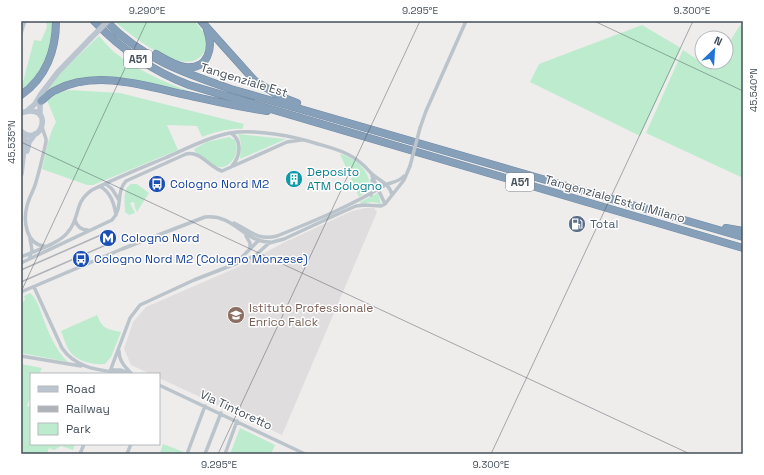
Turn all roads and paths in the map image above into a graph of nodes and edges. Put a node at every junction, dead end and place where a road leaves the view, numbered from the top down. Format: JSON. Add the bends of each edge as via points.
{"nodes":[{"id":1,"x":25,"y":21,"type":"edge"},
{"id":2,"x":56,"y":21,"type":"edge"},
{"id":3,"x":94,"y":21,"type":"edge"},
{"id":4,"x":107,"y":21,"type":"edge"},
{"id":5,"x":466,"y":21,"type":"edge"},
{"id":6,"x":203,"y":24,"type":"edge"},
{"id":7,"x":116,"y":31,"type":"junction"},
{"id":8,"x":21,"y":33,"type":"edge"},
{"id":9,"x":46,"y":88,"type":"junction"},
{"id":10,"x":21,"y":95,"type":"edge"},
{"id":11,"x":41,"y":101,"type":"junction"},
{"id":12,"x":23,"y":112,"type":"edge"},
{"id":13,"x":40,"y":115,"type":"junction"},
{"id":14,"x":296,"y":116,"type":"junction"},
{"id":15,"x":42,"y":127,"type":"junction"},
{"id":16,"x":22,"y":132,"type":"edge"},
{"id":17,"x":230,"y":133,"type":"junction"},
{"id":18,"x":35,"y":134,"type":"junction"},
{"id":19,"x":390,"y":135,"type":"junction"},
{"id":20,"x":306,"y":140,"type":"junction"},
{"id":21,"x":23,"y":165,"type":"junction"},
{"id":22,"x":224,"y":171,"type":"junction"},
{"id":23,"x":408,"y":172,"type":"junction"},
{"id":24,"x":21,"y":173,"type":"edge"},
{"id":25,"x":371,"y":173,"type":"junction"},
{"id":26,"x":106,"y":184,"type":"junction"},
{"id":27,"x":387,"y":185,"type":"junction"},
{"id":28,"x":100,"y":186,"type":"junction"},
{"id":29,"x":379,"y":190,"type":"junction"},
{"id":30,"x":371,"y":195,"type":"junction"},
{"id":31,"x":392,"y":195,"type":"junction"},
{"id":32,"x":120,"y":201,"type":"junction"},
{"id":33,"x":385,"y":204,"type":"junction"},
{"id":34,"x":116,"y":215,"type":"junction"},
{"id":35,"x":666,"y":215,"type":"junction"},
{"id":36,"x":219,"y":217,"type":"junction"},
{"id":37,"x":75,"y":219,"type":"junction"},
{"id":38,"x":89,"y":230,"type":"junction"},
{"id":39,"x":743,"y":231,"type":"edge"},
{"id":40,"x":244,"y":233,"type":"junction"},
{"id":41,"x":256,"y":235,"type":"junction"},
{"id":42,"x":29,"y":237,"type":"junction"},
{"id":43,"x":743,"y":237,"type":"edge"},
{"id":44,"x":265,"y":238,"type":"junction"},
{"id":45,"x":260,"y":241,"type":"junction"},
{"id":46,"x":272,"y":242,"type":"junction"},
{"id":47,"x":46,"y":246,"type":"junction"},
{"id":48,"x":743,"y":248,"type":"edge"},
{"id":49,"x":250,"y":250,"type":"junction"},
{"id":50,"x":261,"y":250,"type":"junction"},
{"id":51,"x":32,"y":252,"type":"junction"},
{"id":52,"x":21,"y":257,"type":"edge"},
{"id":53,"x":29,"y":259,"type":"junction"},
{"id":54,"x":21,"y":262,"type":"edge"},
{"id":55,"x":235,"y":263,"type":"junction"},
{"id":56,"x":34,"y":287,"type":"junction"},
{"id":57,"x":21,"y":292,"type":"edge"},
{"id":58,"x":119,"y":350,"type":"junction"},
{"id":59,"x":21,"y":356,"type":"edge"},
{"id":60,"x":92,"y":368,"type":"junction"},
{"id":61,"x":110,"y":373,"type":"edge"},
{"id":62,"x":129,"y":373,"type":"edge"},
{"id":63,"x":131,"y":373,"type":"edge"},
{"id":64,"x":160,"y":385,"type":"edge"},
{"id":65,"x":205,"y":406,"type":"junction"},
{"id":66,"x":221,"y":413,"type":"junction"},
{"id":67,"x":237,"y":421,"type":"junction"},
{"id":68,"x":187,"y":454,"type":"edge"},
{"id":69,"x":205,"y":454,"type":"edge"},
{"id":70,"x":225,"y":454,"type":"edge"},
{"id":71,"x":305,"y":454,"type":"edge"}],
"edges":[{"from":1,"to":8,"type":"street"},
{"from":2,"to":10,"type":"highway","via":[[53,48],[46,68],[37,81]]},
{"from":3,"to":14,"type":"highway","name":"Tangenziale Est","number":"A51","via":[[116,43],[138,59],[181,82]]},
{"from":4,"to":7,"type":"highway","name":"Tangenziale Est","number":"A51"},
{"from":4,"to":9,"type":"street","bridge":true},
{"from":5,"to":23,"type":"street","bridge":true,"via":[[420,128]]},
{"from":6,"to":7,"type":"highway","via":[[210,37],[209,53],[200,64],[188,67],[177,65]]},
{"from":6,"to":19,"type":"highway","via":[[254,80],[272,92]]},
{"from":7,"to":19,"type":"highway","name":"Tangenziale Est","number":"A51","via":[[162,63],[187,74]]},
{"from":9,"to":11,"type":"street"},
{"from":9,"to":12,"type":"street","via":[[35,104]]},
{"from":11,"to":13,"type":"street"},
{"from":11,"to":14,"type":"highway","via":[[54,90],[71,84],[122,81],[245,108]]},
{"from":12,"to":13,"type":"street","via":[[34,111]]},
{"from":13,"to":15,"type":"street"},
{"from":14,"to":48,"type":"highway","name":"Tangenziale Est di Milano","number":"A51"},
{"from":15,"to":18,"type":"street"},
{"from":15,"to":42,"type":"street","via":[[46,141],[36,182],[26,207]]},
{"from":16,"to":18,"type":"street","via":[[28,135]]},
{"from":16,"to":21,"type":"street","via":[[25,140]]},
{"from":17,"to":20,"type":"street","via":[[289,136]]},
{"from":17,"to":22,"type":"street","via":[[237,140],[239,151],[234,164]]},
{"from":17,"to":26,"type":"street","via":[[214,137]]},
{"from":18,"to":21,"type":"street","via":[[29,142]]},
{"from":19,"to":35,"type":"highway","name":"Tangenziale Est di Milano","number":"A51"},
{"from":20,"to":22,"type":"street","via":[[287,142]]},
{"from":20,"to":25,"type":"street","via":[[352,155]]},
{"from":21,"to":24,"type":"street"},
{"from":22,"to":32,"type":"street","via":[[218,170],[196,155],[187,153],[127,180],[121,188]]},
{"from":23,"to":27,"type":"street","via":[[400,180]]},
{"from":23,"to":31,"type":"street"},
{"from":25,"to":27,"type":"street"},
{"from":25,"to":29,"type":"street"},
{"from":25,"to":30,"type":"street"},
{"from":26,"to":28,"type":"street"},
{"from":26,"to":32,"type":"street"},
{"from":27,"to":29,"type":"street"},
{"from":27,"to":31,"type":"street"},
{"from":28,"to":34,"type":"street","via":[[110,194]]},
{"from":28,"to":37,"type":"street","via":[[82,200]]},
{"from":29,"to":30,"type":"street"},
{"from":29,"to":33,"type":"street"},
{"from":30,"to":44,"type":"street","via":[[282,234]]},
{"from":31,"to":33,"type":"street"},
{"from":32,"to":34,"type":"street"},
{"from":33,"to":46,"type":"street","via":[[356,206]]},
{"from":34,"to":38,"type":"street","via":[[110,221]]},
{"from":35,"to":39,"type":"highway"},
{"from":35,"to":43,"type":"highway","name":"Tangenziale Est di Milano","number":"A51"},
{"from":36,"to":40,"type":"street","via":[[229,221]]},
{"from":36,"to":41,"type":"street"},
{"from":36,"to":56,"type":"street","via":[[205,217],[191,222]]},
{"from":37,"to":38,"type":"street","via":[[80,228]]},
{"from":37,"to":47,"type":"street","via":[[66,235]]},
{"from":38,"to":53,"type":"street"},
{"from":40,"to":45,"type":"street"},
{"from":40,"to":49,"type":"street","via":[[249,241]]},
{"from":41,"to":44,"type":"street"},
{"from":41,"to":45,"type":"street"},
{"from":42,"to":47,"type":"street","via":[[37,244]]},
{"from":42,"to":51,"type":"street"},
{"from":44,"to":45,"type":"street"},
{"from":45,"to":46,"type":"street"},
{"from":45,"to":49,"type":"street"},
{"from":45,"to":50,"type":"street"},
{"from":46,"to":50,"type":"street"},
{"from":47,"to":51,"type":"street"},
{"from":49,"to":55,"type":"street"},
{"from":50,"to":55,"type":"street"},
{"from":51,"to":52,"type":"street"},
{"from":51,"to":53,"type":"street"},
{"from":53,"to":54,"type":"street"},
{"from":55,"to":58,"type":"street","via":[[140,305],[130,318]]},
{"from":56,"to":57,"type":"street"},
{"from":56,"to":60,"type":"street","via":[[64,351],[75,362]]},
{"from":58,"to":61,"type":"street"},
{"from":58,"to":63,"type":"street","via":[[119,357]]},
{"from":59,"to":60,"type":"street"},
{"from":60,"to":61,"type":"street"},
{"from":61,"to":62,"type":"street","via":[[120,370]]},
{"from":64,"to":65,"type":"street","name":"Via Tintoretto"},
{"from":65,"to":66,"type":"street","name":"Via Tintoretto"},
{"from":65,"to":68,"type":"street"},
{"from":66,"to":67,"type":"street","name":"Via Tintoretto"},
{"from":66,"to":69,"type":"street"},
{"from":67,"to":70,"type":"street"},
{"from":67,"to":71,"type":"street","name":"Via Tintoretto"}]}
